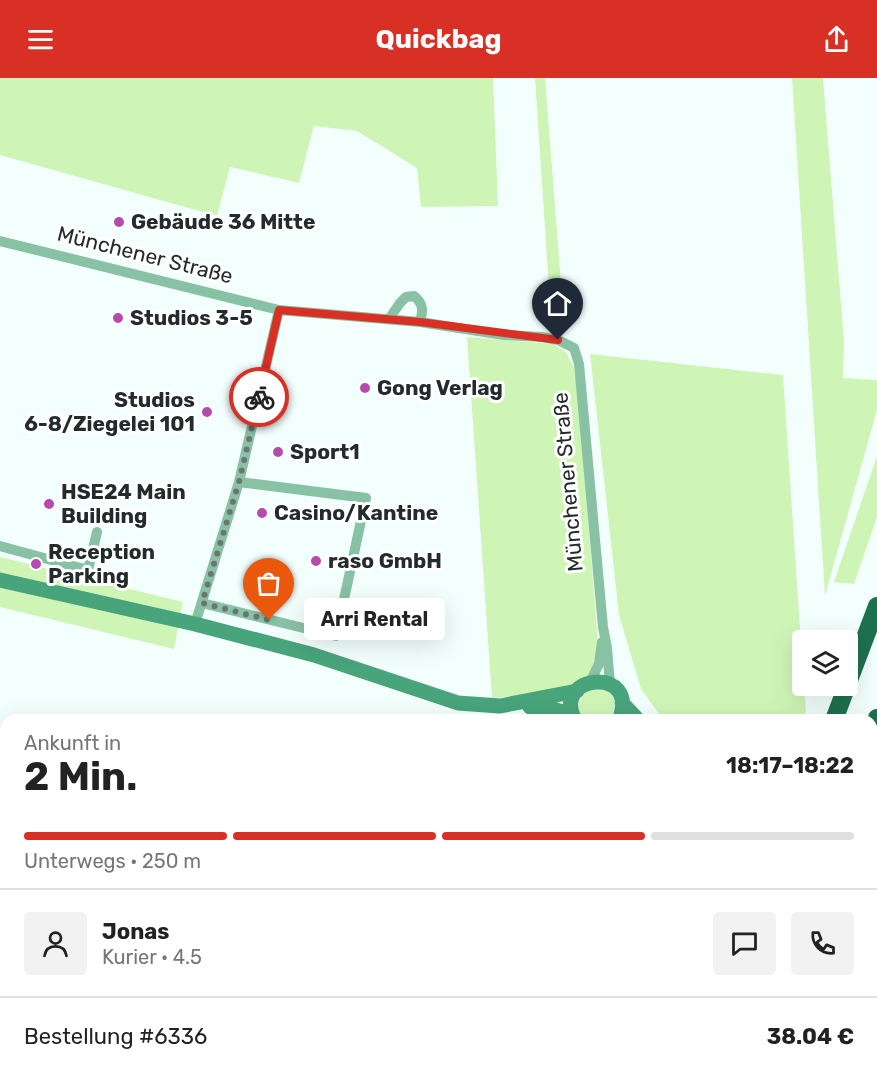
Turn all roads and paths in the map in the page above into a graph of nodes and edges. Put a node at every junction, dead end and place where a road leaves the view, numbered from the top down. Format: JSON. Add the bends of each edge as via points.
{"nodes":[{"id":1,"x":0,"y":241,"type":"edge"},
{"id":2,"x":279,"y":310,"type":"junction"},
{"id":3,"x":389,"y":319,"type":"junction"},
{"id":4,"x":420,"y":322,"type":"junction"},
{"id":5,"x":239,"y":482,"type":"junction"},
{"id":6,"x":97,"y":532,"type":"dead end"},
{"id":7,"x":0,"y":546,"type":"edge"},
{"id":8,"x":0,"y":580,"type":"edge"},
{"id":9,"x":202,"y":603,"type":"junction"},
{"id":10,"x":877,"y":606,"type":"edge"},
{"id":11,"x":195,"y":624,"type":"junction"},
{"id":12,"x":603,"y":627,"type":"junction"},
{"id":13,"x":590,"y":682,"type":"junction"},
{"id":14,"x":610,"y":684,"type":"junction"},
{"id":15,"x":577,"y":691,"type":"junction"},
{"id":16,"x":622,"y":703,"type":"junction"},
{"id":17,"x":510,"y":705,"type":"junction"},
{"id":18,"x":568,"y":714,"type":"edge"},
{"id":19,"x":573,"y":714,"type":"edge"},
{"id":20,"x":621,"y":714,"type":"edge"},
{"id":21,"x":632,"y":714,"type":"edge"},
{"id":22,"x":837,"y":714,"type":"edge"}],
"edges":[{"from":1,"to":2,"type":"street","name":"Münchener Straße"},
{"from":2,"to":3,"type":"street","name":"Münchener Straße"},
{"from":2,"to":5,"type":"street"},
{"from":3,"to":4,"type":"street","name":"Münchener Straße"},
{"from":3,"to":4,"type":"street","via":[[406,297],[414,296],[423,310]]},
{"from":4,"to":12,"type":"street","name":"Münchener Straße","via":[[542,337],[574,348],[579,364]]},
{"from":5,"to":9,"type":"street"},
{"from":5,"to":9,"type":"street","via":[[366,498],[336,636]]},
{"from":6,"to":7,"type":"street","via":[[88,570]]},
{"from":8,"to":11,"type":"main road"},
{"from":9,"to":11,"type":"street"},
{"from":10,"to":22,"type":"highway"},
{"from":11,"to":17,"type":"main road","via":[[314,655],[458,703]]},
{"from":12,"to":13,"type":"street","name":"Münchener Straße","via":[[599,664]]},
{"from":12,"to":14,"type":"street","name":"Münchener Straße"},
{"from":13,"to":14,"type":"main road"},
{"from":13,"to":15,"type":"main road"},
{"from":14,"to":16,"type":"main road"},
{"from":15,"to":17,"type":"main road"},
{"from":15,"to":19,"type":"main road","via":[[572,703]]},
{"from":16,"to":20,"type":"main road"},
{"from":16,"to":21,"type":"main road"},
{"from":17,"to":18,"type":"main road","via":[[547,707]]}]}
